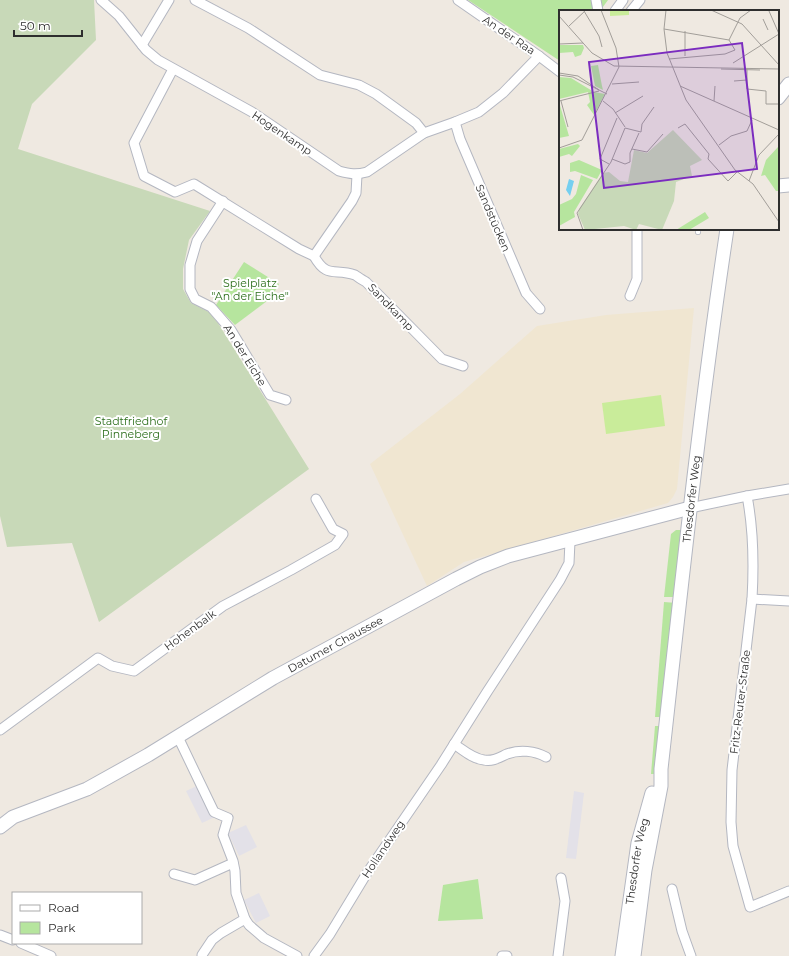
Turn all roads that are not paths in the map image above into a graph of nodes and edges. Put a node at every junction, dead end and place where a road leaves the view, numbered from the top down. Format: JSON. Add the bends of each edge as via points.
{"nodes":[{"id":1,"x":101,"y":0,"type":"edge"},
{"id":2,"x":169,"y":0,"type":"edge"},
{"id":3,"x":195,"y":0,"type":"edge"},
{"id":4,"x":458,"y":0,"type":"edge"},
{"id":5,"x":596,"y":0,"type":"edge"},
{"id":6,"x":623,"y":0,"type":"edge"},
{"id":7,"x":640,"y":0,"type":"edge"},
{"id":8,"x":598,"y":10,"type":"edge"},
{"id":9,"x":616,"y":10,"type":"edge"},
{"id":10,"x":632,"y":10,"type":"edge"},
{"id":11,"x":142,"y":45,"type":"junction"},
{"id":12,"x":539,"y":56,"type":"junction"},
{"id":13,"x":173,"y":69,"type":"junction"},
{"id":14,"x":559,"y":71,"type":"edge"},
{"id":15,"x":789,"y":84,"type":"edge"},
{"id":16,"x":779,"y":97,"type":"edge"},
{"id":17,"x":455,"y":122,"type":"junction"},
{"id":18,"x":424,"y":133,"type":"junction"},
{"id":19,"x":358,"y":175,"type":"junction"},
{"id":20,"x":789,"y":185,"type":"edge"},
{"id":21,"x":779,"y":186,"type":"edge"},
{"id":22,"x":223,"y":201,"type":"junction"},
{"id":23,"x":636,"y":230,"type":"edge"},
{"id":24,"x":727,"y":230,"type":"edge"},
{"id":25,"x":314,"y":256,"type":"junction"},
{"id":26,"x":630,"y":296,"type":"dead end"},
{"id":27,"x":540,"y":309,"type":"dead end"},
{"id":28,"x":463,"y":366,"type":"dead end"},
{"id":29,"x":286,"y":400,"type":"dead end"},
{"id":30,"x":789,"y":489,"type":"edge"},
{"id":31,"x":747,"y":496,"type":"junction"},
{"id":32,"x":316,"y":499,"type":"dead end"},
{"id":33,"x":690,"y":508,"type":"junction"},
{"id":34,"x":570,"y":541,"type":"junction"},
{"id":35,"x":752,"y":599,"type":"junction"},
{"id":36,"x":789,"y":601,"type":"edge"},
{"id":37,"x":0,"y":730,"type":"edge"},
{"id":38,"x":178,"y":737,"type":"junction"},
{"id":39,"x":454,"y":744,"type":"junction"},
{"id":40,"x":546,"y":757,"type":"dead end"},
{"id":41,"x":660,"y":769,"type":"junction"},
{"id":42,"x":0,"y":827,"type":"edge"},
{"id":43,"x":233,"y":863,"type":"junction"},
{"id":44,"x":174,"y":874,"type":"dead end"},
{"id":45,"x":561,"y":878,"type":"dead end"},
{"id":46,"x":672,"y":889,"type":"dead end"},
{"id":47,"x":789,"y":890,"type":"edge"},
{"id":48,"x":245,"y":919,"type":"junction"},
{"id":49,"x":0,"y":935,"type":"edge"},
{"id":50,"x":12,"y":940,"type":"edge"},
{"id":51,"x":23,"y":944,"type":"edge"},
{"id":52,"x":202,"y":955,"type":"dead end"},
{"id":53,"x":51,"y":956,"type":"edge"},
{"id":54,"x":297,"y":956,"type":"edge"},
{"id":55,"x":314,"y":956,"type":"edge"},
{"id":56,"x":502,"y":956,"type":"edge"},
{"id":57,"x":507,"y":956,"type":"edge"},
{"id":58,"x":558,"y":956,"type":"edge"},
{"id":59,"x":622,"y":956,"type":"edge"},
{"id":60,"x":634,"y":956,"type":"edge"},
{"id":61,"x":690,"y":956,"type":"edge"}],
"edges":[{"from":1,"to":11,"type":"street","name":"Hogenkamp","via":[[119,16]]},
{"from":2,"to":11,"type":"street"},
{"from":3,"to":18,"type":"street","via":[[248,28],[320,75],[359,85],[376,94],[416,123]]},
{"from":4,"to":12,"type":"street","name":"An der Raa"},
{"from":5,"to":8,"type":"street"},
{"from":6,"to":9,"type":"street"},
{"from":7,"to":10,"type":"street"},
{"from":11,"to":13,"type":"street","name":"Hogenkamp","via":[[158,60]]},
{"from":12,"to":14,"type":"street","name":"An der Raa"},
{"from":12,"to":17,"type":"street","via":[[496,100],[479,112]]},
{"from":13,"to":19,"type":"street","name":"Hogenkamp","via":[[252,112],[339,171]]},
{"from":13,"to":22,"type":"street","via":[[134,143],[144,176],[175,192],[194,184]]},
{"from":15,"to":16,"type":"street"},
{"from":17,"to":18,"type":"street"},
{"from":17,"to":27,"type":"street","name":"Sandstücken","via":[[526,293]]},
{"from":18,"to":19,"type":"street","via":[[377,166]]},
{"from":19,"to":25,"type":"street","via":[[352,202]]},
{"from":20,"to":21,"type":"street"},
{"from":22,"to":25,"type":"street"},
{"from":22,"to":29,"type":"street","name":"An der Eiche","via":[[197,241],[190,265],[190,289],[195,299],[211,307],[231,330],[270,395]]},
{"from":23,"to":26,"type":"street","via":[[637,279]]},
{"from":24,"to":33,"type":"street","name":"Thesdorfer Weg"},
{"from":25,"to":28,"type":"street","name":"Sandkamp","via":[[325,270],[355,275],[366,282],[442,359]]},
{"from":30,"to":31,"type":"street"},
{"from":31,"to":33,"type":"street"},
{"from":31,"to":35,"type":"street","name":"Fritz-Reuter-Straße","via":[[754,543]]},
{"from":32,"to":37,"type":"street","name":"Hohenbalk","via":[[332,529],[343,534],[335,545],[223,606],[134,671],[112,666],[98,658]]},
{"from":33,"to":34,"type":"street","name":"Datumer Chaussee"},
{"from":33,"to":41,"type":"street","name":"Thesdorfer Weg"},
{"from":34,"to":38,"type":"street","name":"Datumer Chaussee","via":[[508,556],[480,567],[273,678]]},
{"from":34,"to":39,"type":"street","name":"Hollandweg","via":[[569,563],[560,580]]},
{"from":35,"to":36,"type":"street"},
{"from":35,"to":47,"type":"street","name":"Fritz-Reuter-Straße","via":[[732,770],[733,846],[750,906]]},
{"from":38,"to":42,"type":"street","name":"Datumer Chaussee","via":[[87,789],[13,817]]},
{"from":38,"to":43,"type":"street","via":[[214,812],[228,818],[223,835]]},
{"from":39,"to":40,"type":"street","via":[[485,761],[518,752],[536,752]]},
{"from":39,"to":55,"type":"street","name":"Hollandweg","via":[[366,873]]},
{"from":41,"to":59,"type":"street","name":"Thesdorfer Weg","via":[[655,778],[638,842]]},
{"from":41,"to":60,"type":"street","name":"Thesdorfer Weg","via":[[661,786],[645,870]]},
{"from":43,"to":44,"type":"street","via":[[195,880]]},
{"from":43,"to":48,"type":"street","via":[[236,893]]},
{"from":45,"to":58,"type":"street","via":[[565,901]]},
{"from":46,"to":61,"type":"street"},
{"from":48,"to":52,"type":"street","via":[[216,936]]},
{"from":48,"to":54,"type":"street","via":[[264,938]]},
{"from":49,"to":50,"type":"street"},
{"from":51,"to":53,"type":"street"},
{"from":56,"to":57,"type":"street"}]}
